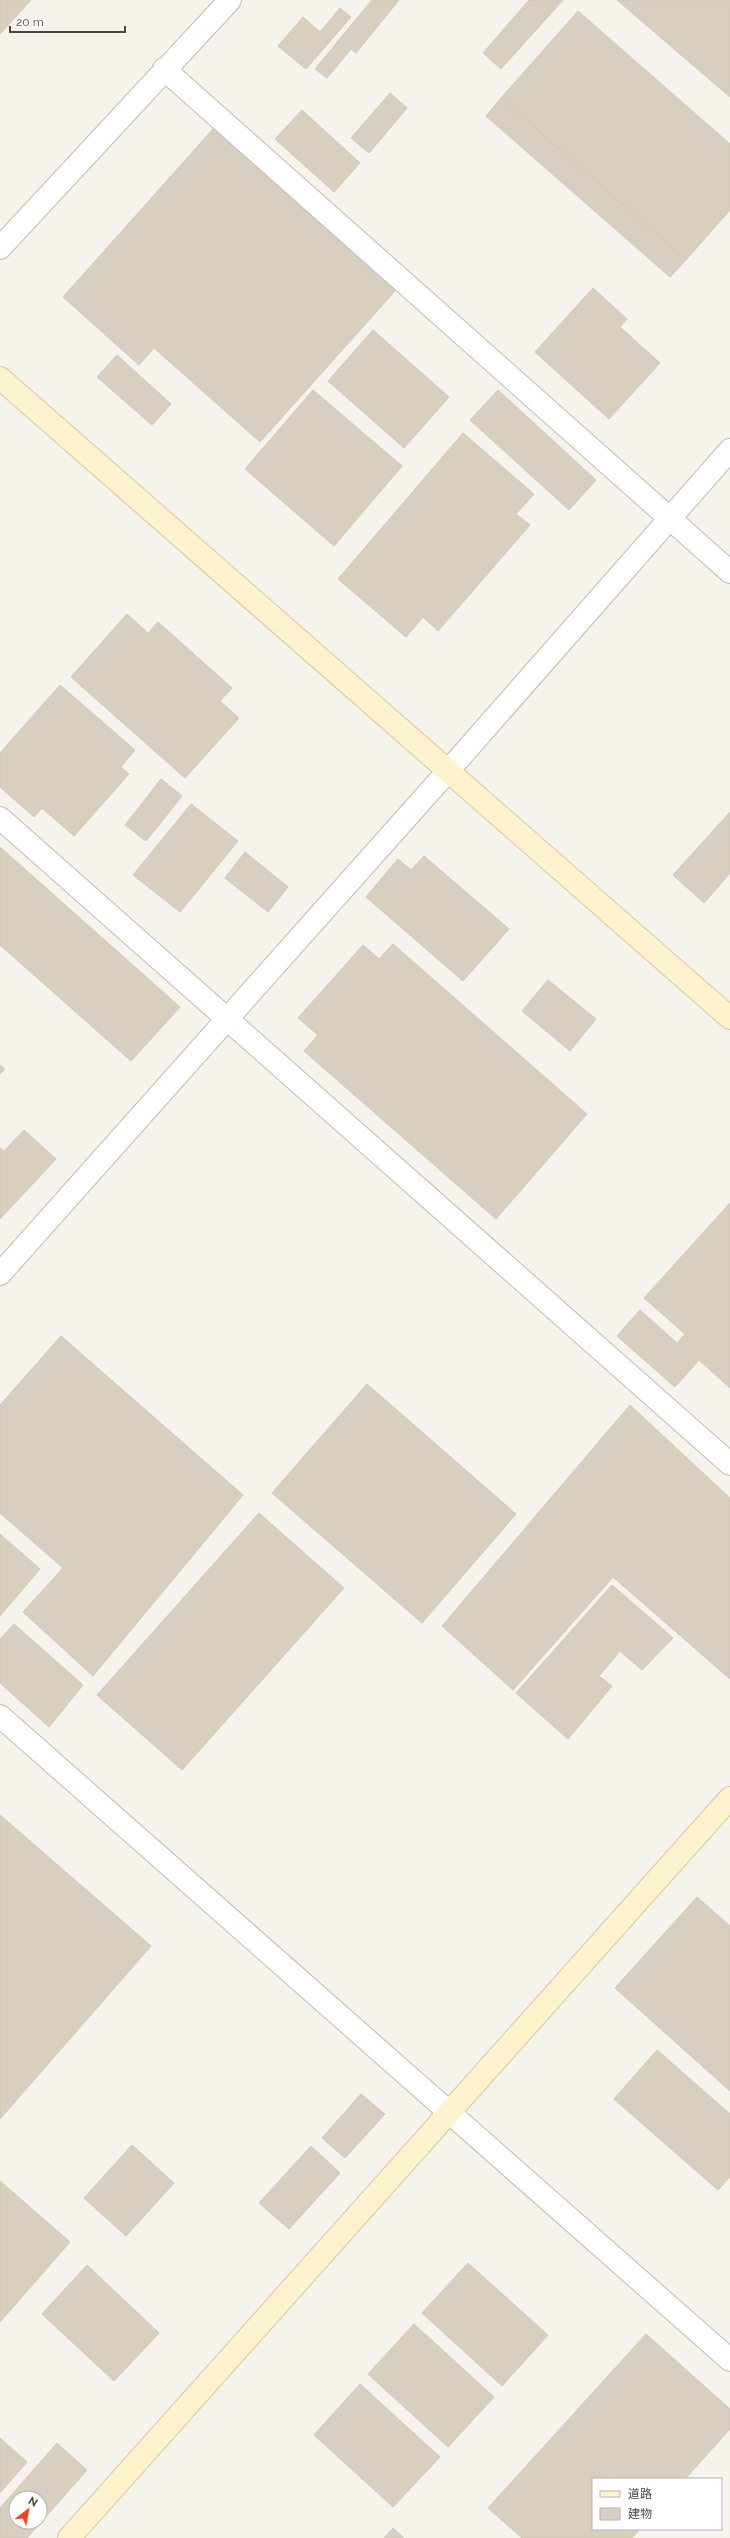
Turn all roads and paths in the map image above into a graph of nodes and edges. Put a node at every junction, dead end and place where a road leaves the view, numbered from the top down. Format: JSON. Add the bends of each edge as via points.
{"nodes":[{"id":1,"x":230,"y":0,"type":"edge"},
{"id":2,"x":164,"y":69,"type":"junction"},
{"id":3,"x":0,"y":248,"type":"edge"},
{"id":4,"x":0,"y":378,"type":"edge"},
{"id":5,"x":730,"y":450,"type":"edge"},
{"id":6,"x":670,"y":520,"type":"junction"},
{"id":7,"x":730,"y":572,"type":"edge"},
{"id":8,"x":448,"y":771,"type":"junction"},
{"id":9,"x":0,"y":818,"type":"edge"},
{"id":10,"x":730,"y":1018,"type":"edge"},
{"id":11,"x":227,"y":1019,"type":"junction"},
{"id":12,"x":0,"y":1274,"type":"edge"},
{"id":13,"x":730,"y":1464,"type":"edge"},
{"id":14,"x":0,"y":1716,"type":"edge"},
{"id":15,"x":730,"y":1798,"type":"edge"},
{"id":16,"x":448,"y":2112,"type":"junction"},
{"id":17,"x":730,"y":2360,"type":"edge"},
{"id":18,"x":69,"y":2538,"type":"edge"}],
"edges":[{"from":1,"to":2,"type":"street"},
{"from":2,"to":3,"type":"street"},
{"from":2,"to":6,"type":"street"},
{"from":4,"to":8,"type":"street"},
{"from":5,"to":6,"type":"street"},
{"from":6,"to":7,"type":"street"},
{"from":6,"to":8,"type":"street"},
{"from":8,"to":10,"type":"street"},
{"from":8,"to":11,"type":"street"},
{"from":9,"to":11,"type":"street"},
{"from":11,"to":12,"type":"street"},
{"from":11,"to":13,"type":"street"},
{"from":14,"to":16,"type":"street"},
{"from":15,"to":16,"type":"street"},
{"from":16,"to":17,"type":"street"},
{"from":16,"to":18,"type":"street"}]}
